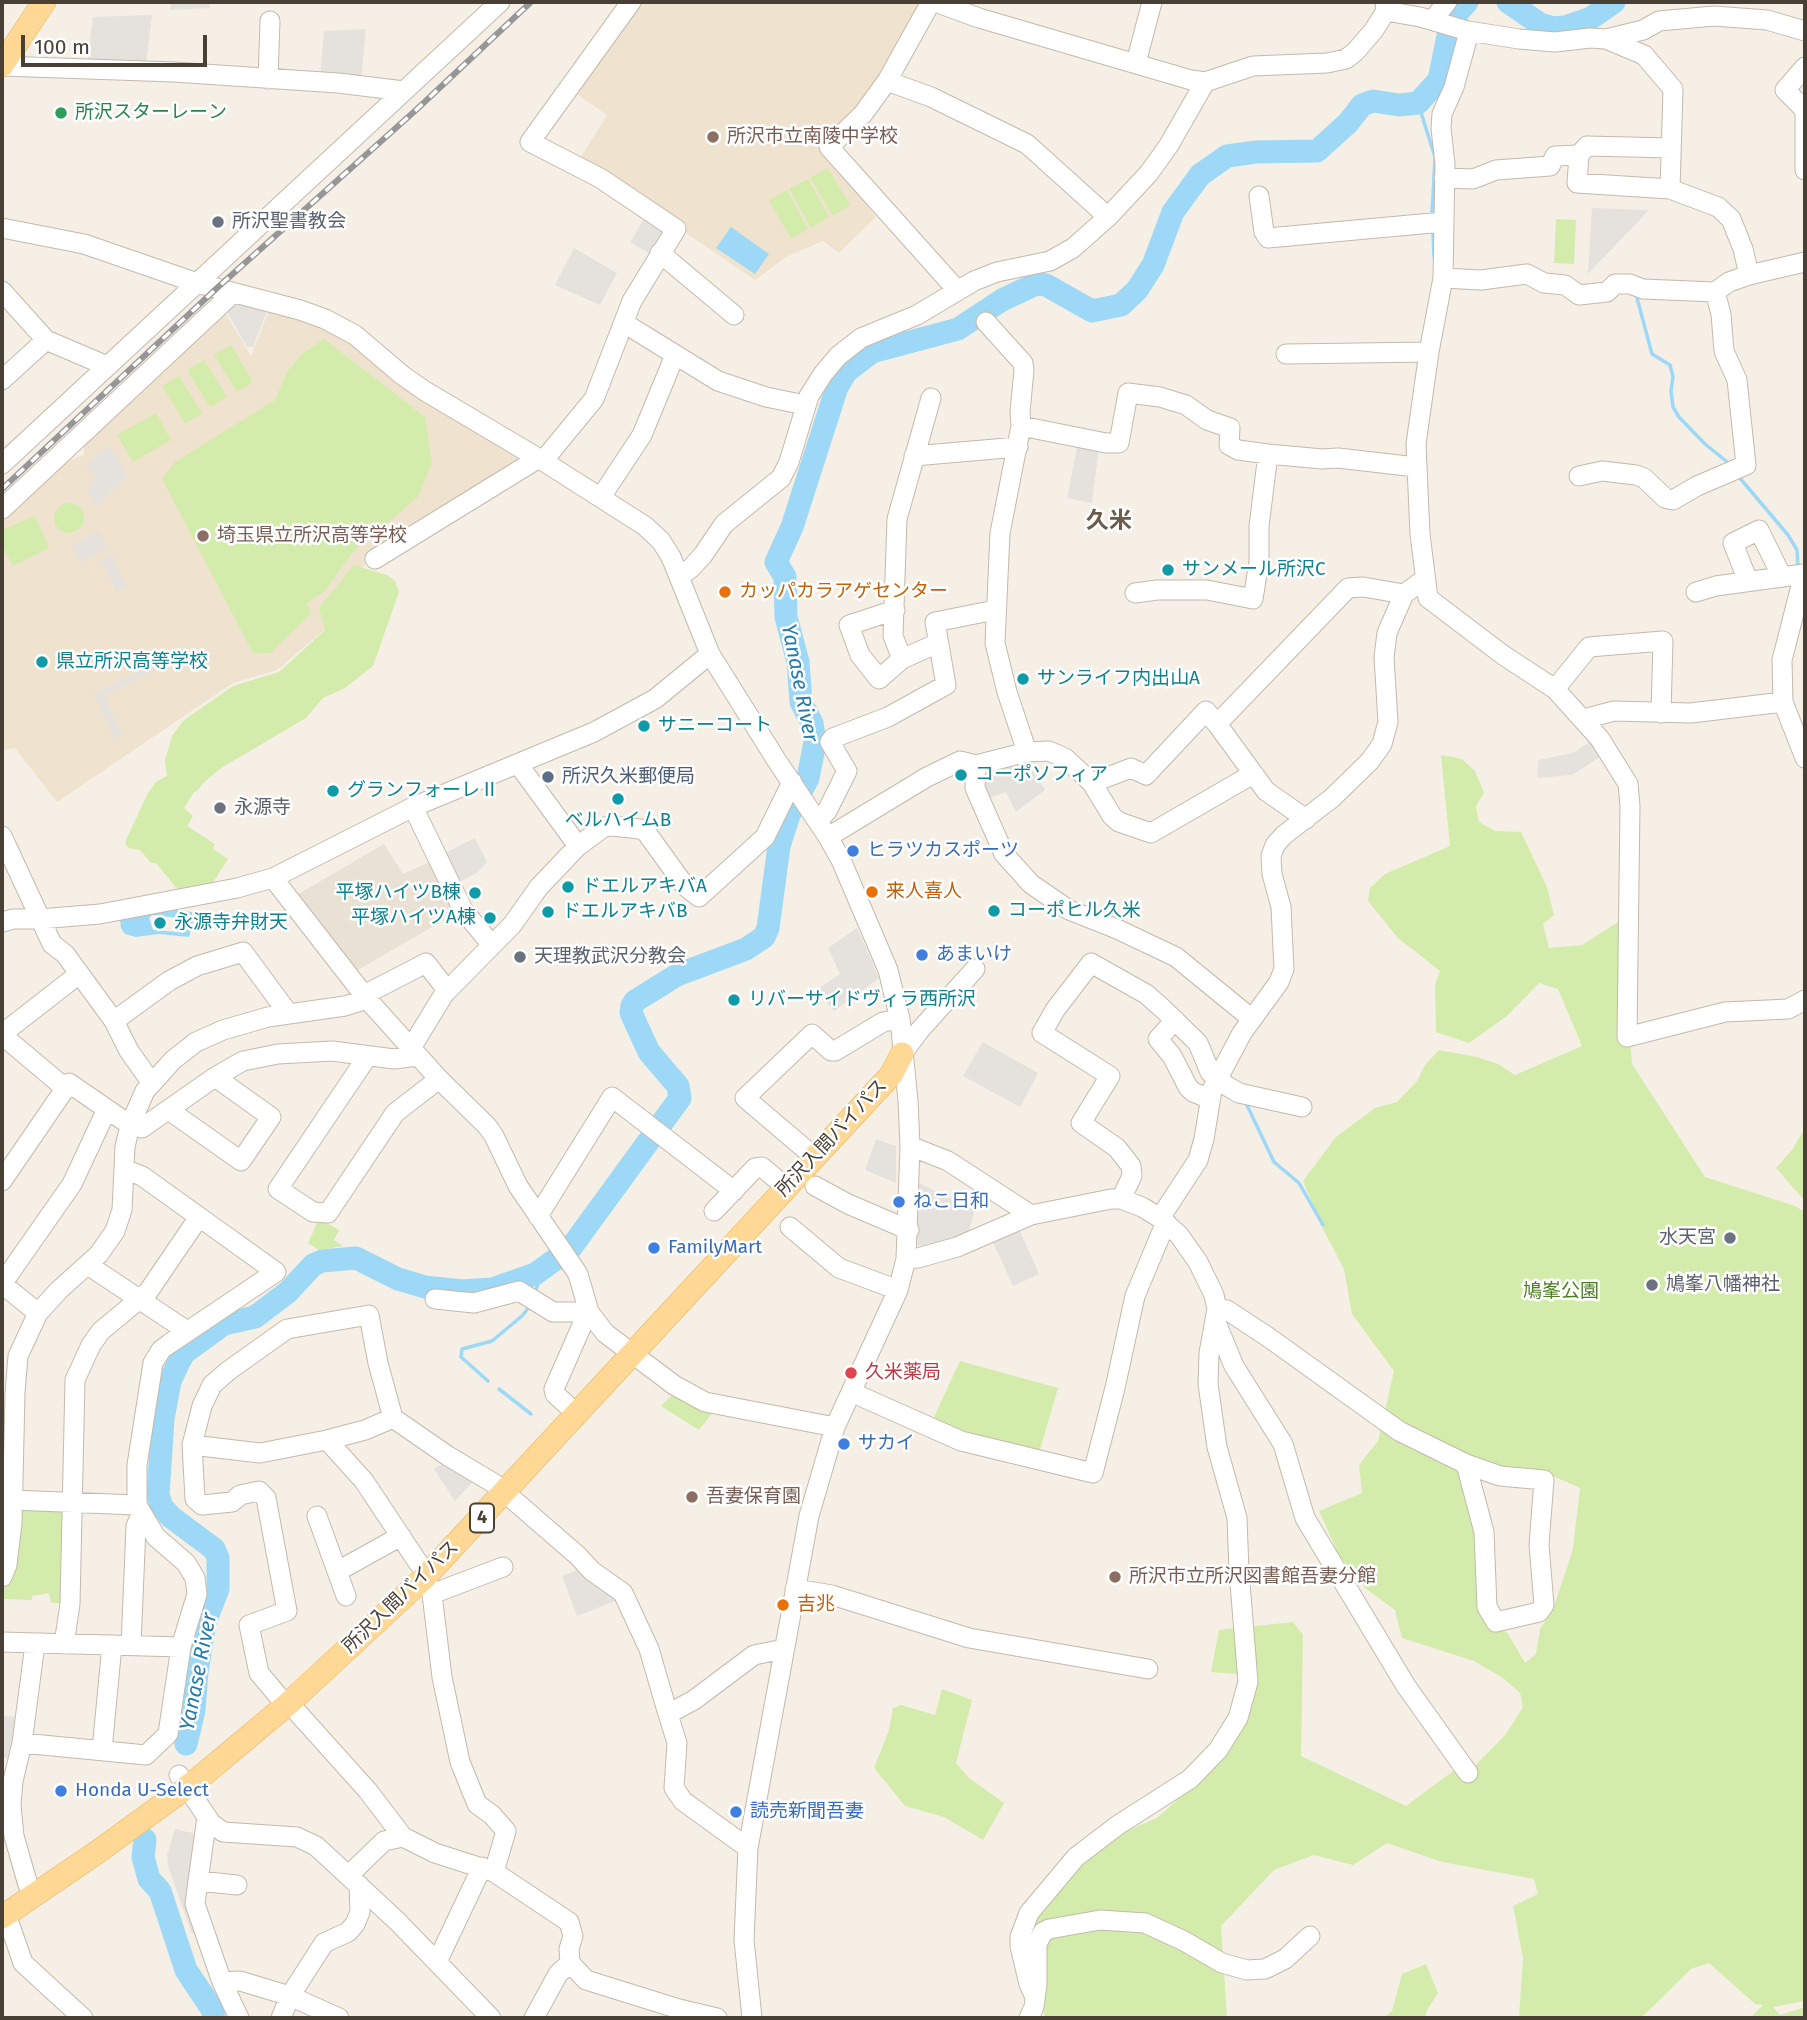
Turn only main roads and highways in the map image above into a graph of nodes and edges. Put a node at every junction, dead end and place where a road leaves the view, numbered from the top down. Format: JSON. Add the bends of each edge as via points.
{"nodes":[{"id":1,"x":44,"y":2,"type":"edge"},
{"id":2,"x":2,"y":65,"type":"edge"},
{"id":3,"x":627,"y":1350,"type":"junction"},
{"id":4,"x":500,"y":1488,"type":"junction"},
{"id":5,"x":183,"y":1781,"type":"junction"},
{"id":6,"x":3,"y":1912,"type":"edge"}],
"edges":[{"from":1,"to":2,"type":"main road"},
{"from":3,"to":3,"type":"main road","name":"所沢入間バイパス","number":"4","via":[[891,1075],[902,1054],[888,1062],[775,1178]]},
{"from":3,"to":4,"type":"main road","name":"所沢入間バイパス","number":"4"},
{"from":3,"to":4,"type":"main road","name":"所沢入間バイパス","number":"4","via":[[567,1405]]},
{"from":4,"to":5,"type":"main road","name":"所沢入間バイパス","number":"4","via":[[426,1578]]},
{"from":5,"to":6,"type":"main road","name":"所沢入間バイパス","number":"4","via":[[96,1853]]},
{"from":5,"to":6,"type":"main road","name":"所沢入間バイパス","number":"4","via":[[27,1885]]}]}
